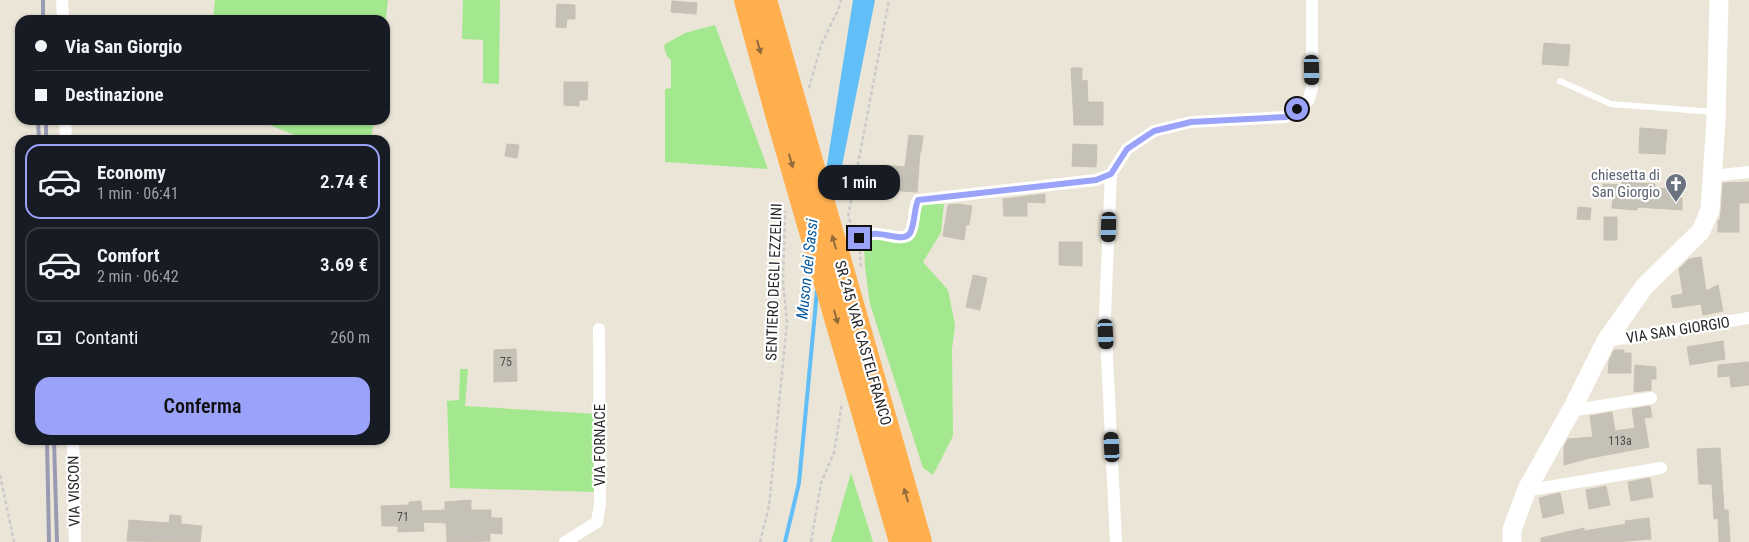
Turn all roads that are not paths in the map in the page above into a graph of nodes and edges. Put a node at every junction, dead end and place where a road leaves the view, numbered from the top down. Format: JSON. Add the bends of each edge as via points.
{"nodes":[{"id":1,"x":62,"y":0,"type":"edge"},
{"id":2,"x":746,"y":0,"type":"edge"},
{"id":3,"x":764,"y":0,"type":"edge"},
{"id":4,"x":1312,"y":0,"type":"edge"},
{"id":5,"x":1718,"y":0,"type":"edge"},
{"id":6,"x":63,"y":15,"type":"edge"},
{"id":7,"x":1560,"y":81,"type":"dead end"},
{"id":8,"x":1716,"y":112,"type":"junction"},
{"id":9,"x":1749,"y":172,"type":"edge"},
{"id":10,"x":1111,"y":174,"type":"junction"},
{"id":11,"x":1712,"y":176,"type":"junction"},
{"id":12,"x":859,"y":238,"type":"dead end"},
{"id":13,"x":1749,"y":318,"type":"edge"},
{"id":14,"x":600,"y":330,"type":"dead end"},
{"id":15,"x":1606,"y":341,"type":"junction"},
{"id":16,"x":1651,"y":398,"type":"dead end"},
{"id":17,"x":1572,"y":409,"type":"junction"},
{"id":18,"x":73,"y":445,"type":"edge"},
{"id":19,"x":1661,"y":468,"type":"dead end"},
{"id":20,"x":1527,"y":489,"type":"junction"},
{"id":21,"x":75,"y":542,"type":"edge"},
{"id":22,"x":565,"y":542,"type":"edge"},
{"id":23,"x":901,"y":542,"type":"edge"},
{"id":24,"x":920,"y":542,"type":"edge"},
{"id":25,"x":1116,"y":542,"type":"edge"},
{"id":26,"x":1512,"y":542,"type":"edge"}],
"edges":[{"from":1,"to":6,"type":"street"},
{"from":2,"to":23,"type":"highway","name":"SR 245 VAR CASTELFRANCO","one_way":true},
{"from":24,"to":3,"type":"highway","name":"SR 245 VAR CASTELFRANCO","one_way":true},
{"from":4,"to":10,"type":"street","via":[[1312,88],[1308,101],[1286,117],[1191,122],[1154,131],[1127,149]]},
{"from":5,"to":8,"type":"street","name":"VIA SAN GIORGIO"},
{"from":7,"to":8,"type":"lane","via":[[1611,104]]},
{"from":8,"to":11,"type":"street","name":"VIA SAN GIORGIO"},
{"from":9,"to":11,"type":"street"},
{"from":10,"to":12,"type":"street","via":[[1096,180],[918,200],[910,235],[903,238],[877,233]]},
{"from":10,"to":25,"type":"street","via":[[1106,315]]},
{"from":11,"to":15,"type":"street","name":"VIA SAN GIORGIO","via":[[1710,210],[1701,231],[1644,288]]},
{"from":13,"to":15,"type":"street","name":"VIA SAN GIORGIO"},
{"from":14,"to":22,"type":"street","name":"VIA FORNACE","via":[[600,494],[597,522]]},
{"from":15,"to":17,"type":"street","name":"VIA SAN GIORGIO"},
{"from":16,"to":17,"type":"street"},
{"from":17,"to":20,"type":"street","name":"VIA SAN GIORGIO"},
{"from":18,"to":21,"type":"street","name":"VIA VISCON"},
{"from":19,"to":20,"type":"street"},
{"from":20,"to":26,"type":"street","name":"VIA SAN GIORGIO","via":[[1512,530]]}]}
